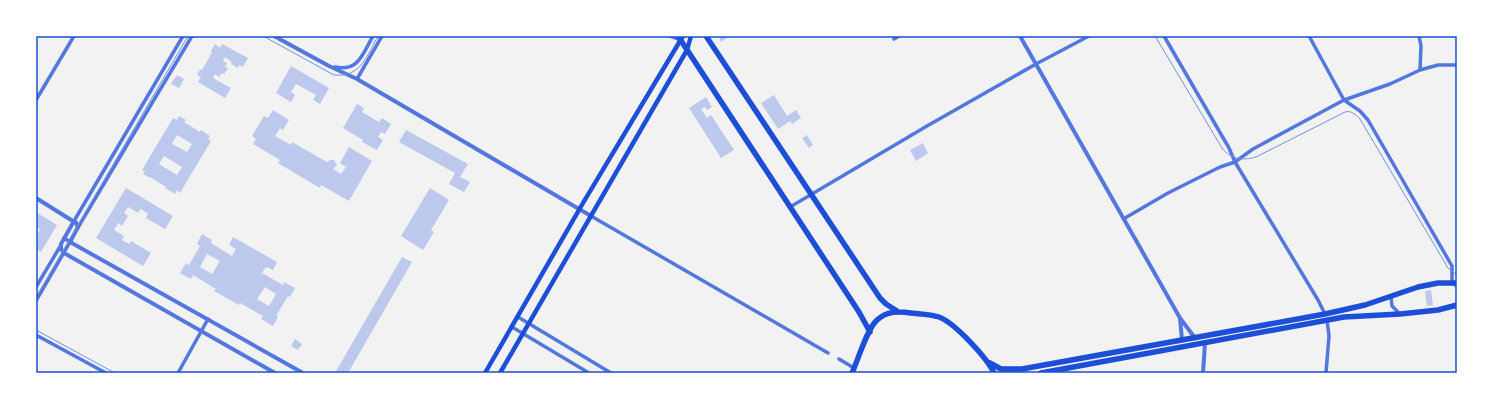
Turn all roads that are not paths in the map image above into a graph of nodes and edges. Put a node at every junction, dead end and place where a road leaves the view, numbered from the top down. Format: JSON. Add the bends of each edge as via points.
{"nodes":[{"id":1,"x":74,"y":36,"type":"edge"},
{"id":2,"x":183,"y":36,"type":"edge"},
{"id":3,"x":192,"y":36,"type":"edge"},
{"id":4,"x":274,"y":36,"type":"edge"},
{"id":5,"x":372,"y":36,"type":"edge"},
{"id":6,"x":382,"y":36,"type":"edge"},
{"id":7,"x":670,"y":36,"type":"edge"},
{"id":8,"x":691,"y":36,"type":"edge"},
{"id":9,"x":706,"y":36,"type":"edge"},
{"id":10,"x":899,"y":36,"type":"edge"},
{"id":11,"x":1020,"y":36,"type":"edge"},
{"id":12,"x":1089,"y":36,"type":"edge"},
{"id":13,"x":1164,"y":36,"type":"edge"},
{"id":14,"x":1309,"y":36,"type":"edge"},
{"id":15,"x":1419,"y":36,"type":"edge"},
{"id":16,"x":681,"y":37,"type":"edge"},
{"id":17,"x":894,"y":39,"type":"dead end"},
{"id":18,"x":687,"y":50,"type":"junction"},
{"id":19,"x":1036,"y":64,"type":"junction"},
{"id":20,"x":1457,"y":65,"type":"edge"},
{"id":21,"x":329,"y":66,"type":"junction"},
{"id":22,"x":1420,"y":70,"type":"junction"},
{"id":23,"x":357,"y":78,"type":"junction"},
{"id":24,"x":36,"y":100,"type":"edge"},
{"id":25,"x":1344,"y":100,"type":"junction"},
{"id":26,"x":1234,"y":162,"type":"junction"},
{"id":27,"x":811,"y":194,"type":"junction"},
{"id":28,"x":36,"y":198,"type":"edge"},
{"id":29,"x":790,"y":207,"type":"junction"},
{"id":30,"x":579,"y":210,"type":"junction"},
{"id":31,"x":591,"y":216,"type":"junction"},
{"id":32,"x":1125,"y":218,"type":"junction"},
{"id":33,"x":74,"y":221,"type":"junction"},
{"id":34,"x":80,"y":224,"type":"junction"},
{"id":35,"x":77,"y":230,"type":"junction"},
{"id":36,"x":64,"y":238,"type":"junction"},
{"id":37,"x":70,"y":242,"type":"junction"},
{"id":38,"x":61,"y":244,"type":"junction"},
{"id":39,"x":64,"y":253,"type":"junction"},
{"id":40,"x":1457,"y":264,"type":"edge"},
{"id":41,"x":1452,"y":266,"type":"junction"},
{"id":42,"x":1455,"y":284,"type":"edge"},
{"id":43,"x":36,"y":287,"type":"edge"},
{"id":44,"x":1394,"y":294,"type":"junction"},
{"id":45,"x":36,"y":301,"type":"edge"},
{"id":46,"x":1457,"y":305,"type":"edge"},
{"id":47,"x":897,"y":311,"type":"junction"},
{"id":48,"x":1400,"y":314,"type":"junction"},
{"id":49,"x":518,"y":317,"type":"junction"},
{"id":50,"x":1326,"y":317,"type":"junction"},
{"id":51,"x":1180,"y":318,"type":"junction"},
{"id":52,"x":208,"y":319,"type":"junction"},
{"id":53,"x":529,"y":323,"type":"junction"},
{"id":54,"x":512,"y":327,"type":"junction"},
{"id":55,"x":202,"y":330,"type":"junction"},
{"id":56,"x":870,"y":332,"type":"junction"},
{"id":57,"x":523,"y":333,"type":"junction"},
{"id":58,"x":36,"y":335,"type":"edge"},
{"id":59,"x":1195,"y":338,"type":"junction"},
{"id":60,"x":1182,"y":340,"type":"junction"},
{"id":61,"x":1205,"y":343,"type":"junction"},
{"id":62,"x":828,"y":353,"type":"dead end"},
{"id":63,"x":840,"y":359,"type":"dead end"},
{"id":64,"x":990,"y":363,"type":"junction"},
{"id":65,"x":853,"y":370,"type":"edge"},
{"id":66,"x":106,"y":373,"type":"edge"},
{"id":67,"x":178,"y":373,"type":"edge"},
{"id":68,"x":275,"y":373,"type":"edge"},
{"id":69,"x":303,"y":373,"type":"edge"},
{"id":70,"x":485,"y":373,"type":"edge"},
{"id":71,"x":500,"y":373,"type":"edge"},
{"id":72,"x":589,"y":373,"type":"edge"},
{"id":73,"x":611,"y":373,"type":"edge"},
{"id":74,"x":994,"y":373,"type":"edge"},
{"id":75,"x":1041,"y":373,"type":"edge"},
{"id":76,"x":1203,"y":373,"type":"edge"},
{"id":77,"x":1326,"y":373,"type":"edge"}],
"edges":[{"from":1,"to":24,"type":"street"},
{"from":2,"to":33,"type":"street"},
{"from":3,"to":34,"type":"street"},
{"from":4,"to":21,"type":"street"},
{"from":5,"to":21,"type":"street","via":[[357,63],[344,69]]},
{"from":6,"to":23,"type":"street"},
{"from":7,"to":16,"type":"street"},
{"from":8,"to":18,"type":"main road"},
{"from":9,"to":27,"type":"main road"},
{"from":10,"to":17,"type":"street"},
{"from":11,"to":19,"type":"street"},
{"from":12,"to":19,"type":"street"},
{"from":13,"to":26,"type":"street","via":[[1229,148]]},
{"from":14,"to":25,"type":"street"},
{"from":15,"to":22,"type":"street"},
{"from":16,"to":18,"type":"main road"},
{"from":16,"to":30,"type":"main road"},
{"from":18,"to":29,"type":"main road"},
{"from":18,"to":31,"type":"main road"},
{"from":19,"to":27,"type":"street"},
{"from":19,"to":32,"type":"street"},
{"from":20,"to":22,"type":"street","via":[[1438,65]]},
{"from":21,"to":23,"type":"street"},
{"from":22,"to":25,"type":"street","via":[[1390,84]]},
{"from":23,"to":30,"type":"street"},
{"from":25,"to":26,"type":"street"},
{"from":25,"to":41,"type":"street","via":[[1368,120]]},
{"from":26,"to":32,"type":"street","via":[[1168,193]]},
{"from":26,"to":50,"type":"street"},
{"from":27,"to":29,"type":"street"},
{"from":27,"to":47,"type":"main road","via":[[880,298]]},
{"from":28,"to":33,"type":"street"},
{"from":29,"to":56,"type":"main road"},
{"from":30,"to":31,"type":"street"},
{"from":30,"to":49,"type":"main road"},
{"from":31,"to":53,"type":"main road"},
{"from":31,"to":62,"type":"street"},
{"from":32,"to":51,"type":"street"},
{"from":33,"to":34,"type":"street"},
{"from":33,"to":35,"type":"street","via":[[78,225]]},
{"from":33,"to":36,"type":"street"},
{"from":34,"to":35,"type":"street"},
{"from":35,"to":37,"type":"street"},
{"from":36,"to":37,"type":"street"},
{"from":36,"to":38,"type":"street"},
{"from":37,"to":39,"type":"street"},
{"from":37,"to":52,"type":"street"},
{"from":38,"to":39,"type":"street"},
{"from":38,"to":43,"type":"street"},
{"from":39,"to":45,"type":"street"},
{"from":39,"to":55,"type":"street"},
{"from":40,"to":41,"type":"street"},
{"from":41,"to":42,"type":"street"},
{"from":42,"to":44,"type":"main road","via":[[1438,283]]},
{"from":44,"to":48,"type":"street","via":[[1391,304]]},
{"from":44,"to":50,"type":"main road"},
{"from":46,"to":48,"type":"main road"},
{"from":47,"to":56,"type":"main road","via":[[889,312],[878,319]]},
{"from":47,"to":64,"type":"main road","via":[[932,316],[946,321]]},
{"from":48,"to":50,"type":"main road"},
{"from":49,"to":53,"type":"street"},
{"from":49,"to":54,"type":"main road"},
{"from":50,"to":59,"type":"main road"},
{"from":50,"to":61,"type":"main road"},
{"from":50,"to":77,"type":"street","via":[[1329,336]]},
{"from":51,"to":59,"type":"street"},
{"from":51,"to":60,"type":"street"},
{"from":52,"to":55,"type":"street"},
{"from":52,"to":69,"type":"street"},
{"from":53,"to":57,"type":"main road"},
{"from":53,"to":73,"type":"street"},
{"from":54,"to":57,"type":"street"},
{"from":54,"to":70,"type":"main road"},
{"from":55,"to":67,"type":"street"},
{"from":55,"to":68,"type":"street"},
{"from":56,"to":65,"type":"main road"},
{"from":57,"to":71,"type":"main road"},
{"from":57,"to":72,"type":"street"},
{"from":58,"to":66,"type":"street"},
{"from":59,"to":60,"type":"main road"},
{"from":60,"to":64,"type":"main road","via":[[1022,369],[1001,369]]},
{"from":61,"to":75,"type":"main road"},
{"from":61,"to":76,"type":"street"},
{"from":63,"to":65,"type":"street"},
{"from":64,"to":74,"type":"main road"}]}
